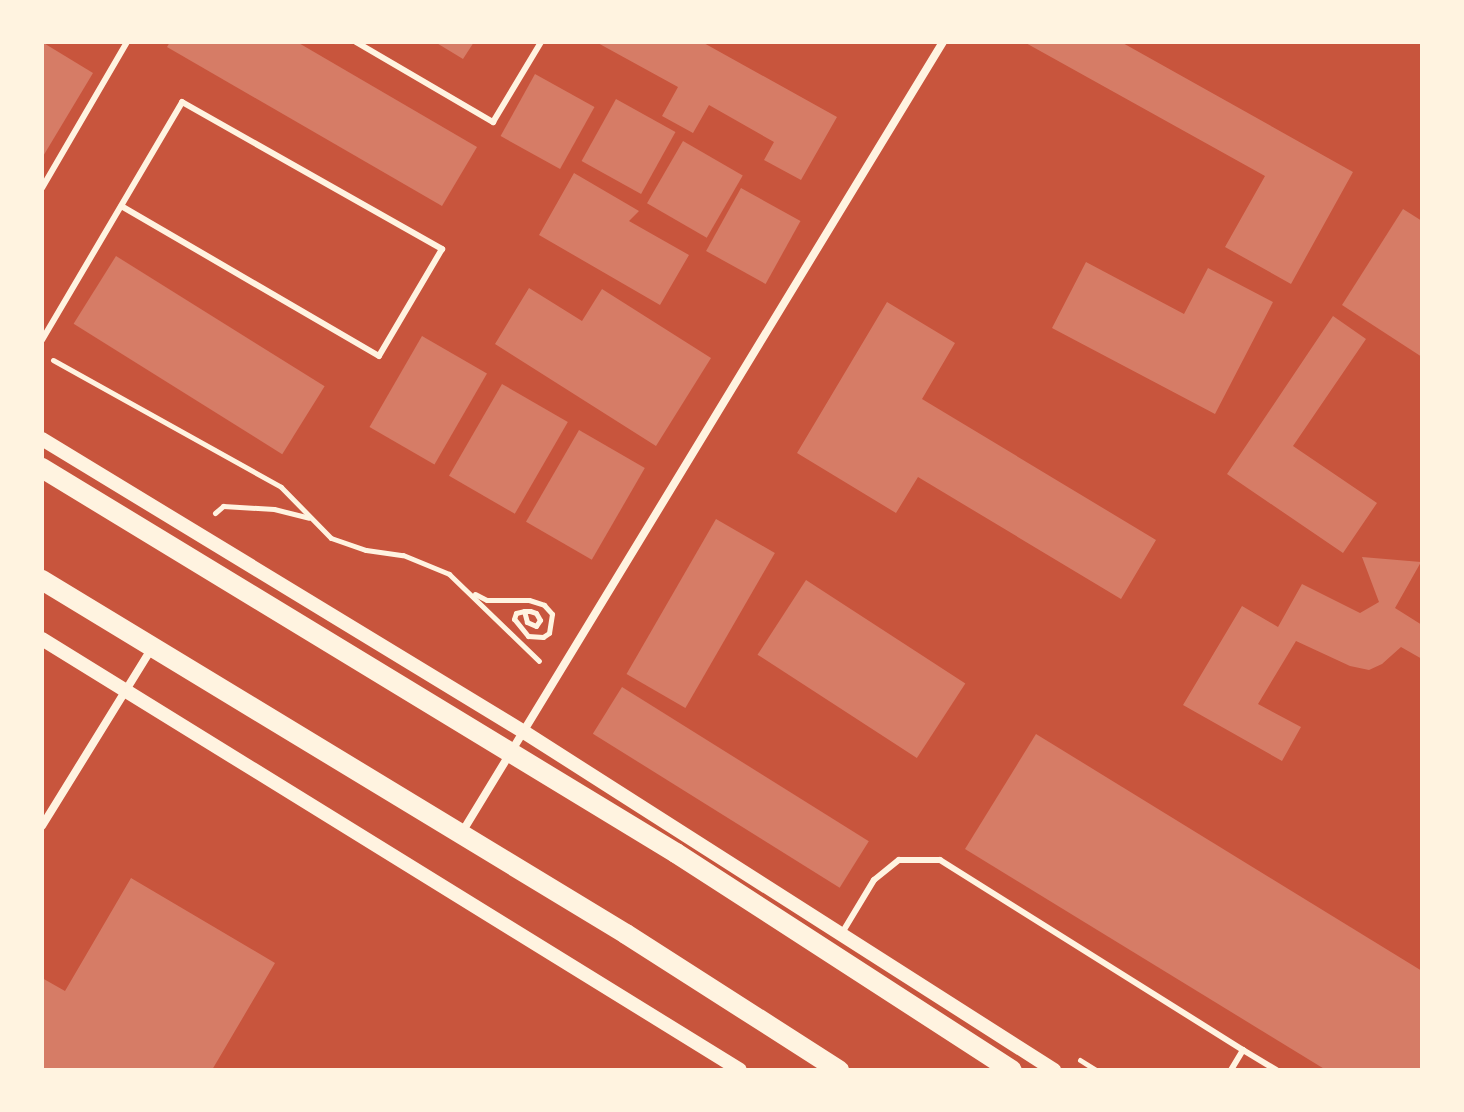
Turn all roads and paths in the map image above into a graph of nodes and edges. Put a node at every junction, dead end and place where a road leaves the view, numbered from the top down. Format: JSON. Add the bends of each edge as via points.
{"nodes":[{"id":1,"x":127,"y":42,"type":"edge"},
{"id":2,"x":356,"y":42,"type":"edge"},
{"id":3,"x":541,"y":42,"type":"edge"},
{"id":4,"x":943,"y":42,"type":"edge"},
{"id":5,"x":42,"y":188,"type":"edge"},
{"id":6,"x":121,"y":206,"type":"junction"},
{"id":7,"x":42,"y":340,"type":"edge"},
{"id":8,"x":42,"y":353,"type":"edge"},
{"id":9,"x":42,"y":439,"type":"edge"},
{"id":10,"x":42,"y":468,"type":"edge"},
{"id":11,"x":213,"y":514,"type":"dead end"},
{"id":12,"x":310,"y":518,"type":"junction"},
{"id":13,"x":42,"y":580,"type":"edge"},
{"id":14,"x":470,"y":592,"type":"junction"},
{"id":15,"x":524,"y":611,"type":"dead end"},
{"id":16,"x":42,"y":639,"type":"edge"},
{"id":17,"x":152,"y":647,"type":"junction"},
{"id":18,"x":557,"y":678,"type":"junction"},
{"id":19,"x":126,"y":690,"type":"junction"},
{"id":20,"x":524,"y":732,"type":"junction"},
{"id":21,"x":512,"y":753,"type":"junction"},
{"id":22,"x":42,"y":826,"type":"edge"},
{"id":23,"x":461,"y":835,"type":"junction"},
{"id":24,"x":842,"y":933,"type":"junction"},
{"id":25,"x":1243,"y":1050,"type":"junction"},
{"id":26,"x":740,"y":1070,"type":"edge"},
{"id":27,"x":839,"y":1070,"type":"edge"},
{"id":28,"x":1012,"y":1070,"type":"edge"},
{"id":29,"x":1054,"y":1070,"type":"edge"},
{"id":30,"x":1231,"y":1070,"type":"edge"},
{"id":31,"x":1276,"y":1070,"type":"edge"}],
"edges":[{"from":1,"to":5,"type":"lane"},
{"from":2,"to":3,"type":"lane","via":[[493,122]]},
{"from":4,"to":18,"type":"street"},
{"from":6,"to":6,"type":"lane","via":[[182,102],[442,249],[379,356]]},
{"from":6,"to":7,"type":"lane"},
{"from":8,"to":12,"type":"path","via":[[281,487]]},
{"from":9,"to":20,"type":"street"},
{"from":10,"to":21,"type":"main road"},
{"from":11,"to":12,"type":"path","via":[[223,506]]},
{"from":12,"to":14,"type":"path","via":[[331,538],[403,555],[449,574]]},
{"from":13,"to":17,"type":"main road"},
{"from":14,"to":15,"type":"path","via":[[487,600],[544,605],[552,614],[549,633],[528,636],[514,619]]},
{"from":14,"to":18,"type":"path"},
{"from":16,"to":19,"type":"street"},
{"from":17,"to":19,"type":"street"},
{"from":17,"to":23,"type":"main road"},
{"from":18,"to":20,"type":"street"},
{"from":19,"to":22,"type":"street"},
{"from":19,"to":26,"type":"street"},
{"from":20,"to":21,"type":"street"},
{"from":20,"to":24,"type":"street"},
{"from":21,"to":23,"type":"street"},
{"from":21,"to":28,"type":"main road"},
{"from":23,"to":27,"type":"main road"},
{"from":24,"to":25,"type":"lane","via":[[874,880],[899,860],[940,860]]},
{"from":24,"to":29,"type":"street"},
{"from":25,"to":30,"type":"lane"},
{"from":25,"to":31,"type":"lane"}]}
